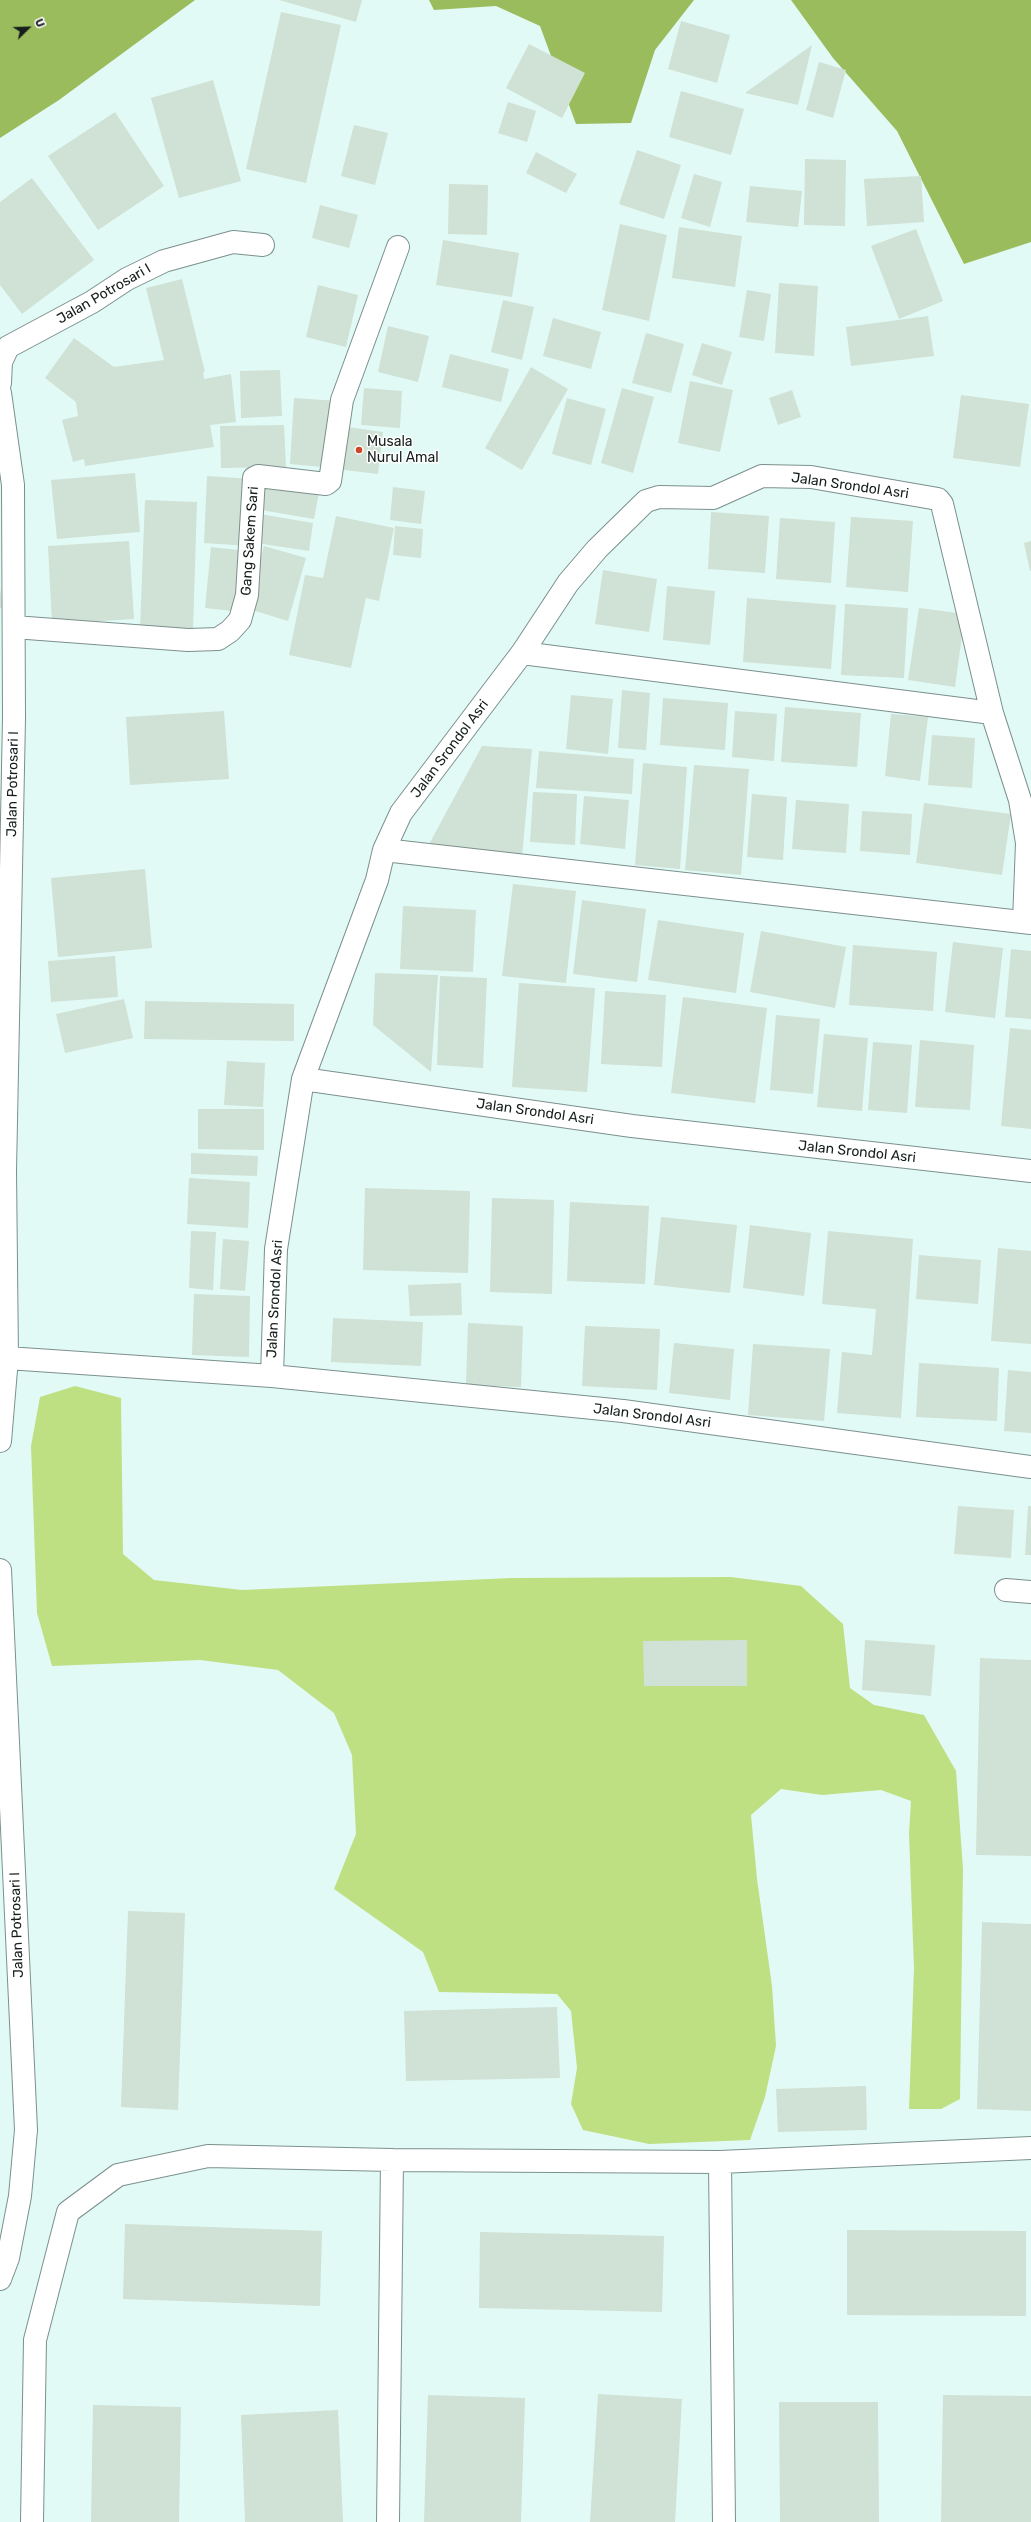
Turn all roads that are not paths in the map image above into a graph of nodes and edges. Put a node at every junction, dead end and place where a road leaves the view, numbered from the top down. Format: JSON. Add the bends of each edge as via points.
{"nodes":[{"id":1,"x":263,"y":245,"type":"dead end"},
{"id":2,"x":398,"y":247,"type":"dead end"},
{"id":3,"x":0,"y":383,"type":"edge"},
{"id":4,"x":0,"y":393,"type":"edge"},
{"id":5,"x":14,"y":627,"type":"junction"},
{"id":6,"x":522,"y":653,"type":"junction"},
{"id":7,"x":992,"y":713,"type":"junction"},
{"id":8,"x":384,"y":850,"type":"junction"},
{"id":9,"x":1028,"y":923,"type":"edge"},
{"id":10,"x":303,"y":1079,"type":"junction"},
{"id":11,"x":1031,"y":1171,"type":"edge"},
{"id":12,"x":5,"y":1361,"type":"edge"},
{"id":13,"x":272,"y":1376,"type":"junction"},
{"id":14,"x":0,"y":1441,"type":"edge"},
{"id":15,"x":1031,"y":1467,"type":"edge"},
{"id":16,"x":0,"y":1570,"type":"edge"},
{"id":17,"x":1006,"y":1590,"type":"dead end"},
{"id":18,"x":1031,"y":1592,"type":"edge"},
{"id":19,"x":1031,"y":2148,"type":"edge"},
{"id":20,"x":392,"y":2160,"type":"junction"},
{"id":21,"x":720,"y":2162,"type":"junction"},
{"id":22,"x":0,"y":2279,"type":"edge"},
{"id":23,"x":32,"y":2522,"type":"edge"},
{"id":24,"x":388,"y":2522,"type":"edge"},
{"id":25,"x":724,"y":2522,"type":"edge"}],
"edges":[{"from":1,"to":3,"type":"street","name":"Jalan Potrosari I","via":[[233,242],[164,261],[127,279],[92,302],[8,348],[2,362]]},
{"from":2,"to":5,"type":"street","name":"Gang Sakem Sari","via":[[342,400],[330,481],[326,484],[258,476],[254,478],[247,595],[240,620],[230,631],[218,639],[188,640]]},
{"from":4,"to":5,"type":"street","name":"Jalan Potrosari I","via":[[13,485]]},
{"from":5,"to":12,"type":"street","name":"Jalan Potrosari I","via":[[5,1171]]},
{"from":6,"to":7,"type":"street"},
{"from":6,"to":7,"type":"street","name":"Jalan Srondol Asri","via":[[568,583],[597,549],[646,502],[659,497],[713,498],[762,476],[811,477],[938,499],[942,504]]},
{"from":6,"to":8,"type":"street","name":"Jalan Srondol Asri","via":[[401,813]]},
{"from":7,"to":9,"type":"street","name":"Jalan Srondol Asri","via":[[1020,800],[1027,843]]},
{"from":8,"to":9,"type":"street","name":"Jalan Srondol Asri"},
{"from":8,"to":10,"type":"street","name":"Jalan Srondol Asri","via":[[377,880]]},
{"from":10,"to":11,"type":"street","name":"Jalan Srondol Asri","via":[[632,1126]]},
{"from":10,"to":13,"type":"street","name":"Jalan Srondol Asri","via":[[276,1249]]},
{"from":12,"to":13,"type":"street","name":"Jalan Srondol Asri"},
{"from":12,"to":14,"type":"street","name":"Jalan Potrosari I"},
{"from":13,"to":15,"type":"street","name":"Jalan Srondol Asri","via":[[623,1411]]},
{"from":16,"to":22,"type":"street","name":"Jalan Potrosari I","via":[[26,2130],[20,2196],[8,2258]]},
{"from":17,"to":18,"type":"street"},
{"from":19,"to":21,"type":"street"},
{"from":20,"to":21,"type":"street"},
{"from":20,"to":23,"type":"street","via":[[208,2156],[118,2175],[68,2212],[34,2340]]},
{"from":20,"to":24,"type":"street"},
{"from":21,"to":25,"type":"street"}]}
